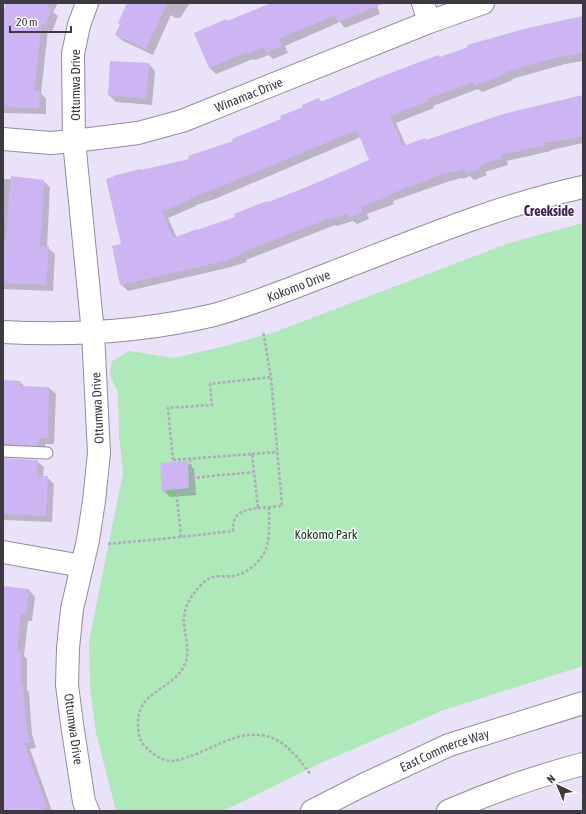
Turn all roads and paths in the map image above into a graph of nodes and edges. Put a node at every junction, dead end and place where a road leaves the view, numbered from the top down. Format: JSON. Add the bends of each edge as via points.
{"nodes":[{"id":1,"x":87,"y":3,"type":"edge"},
{"id":2,"x":484,"y":3,"type":"edge"},
{"id":3,"x":426,"y":13,"type":"edge"},
{"id":4,"x":3,"y":139,"type":"edge"},
{"id":5,"x":74,"y":141,"type":"junction"},
{"id":6,"x":583,"y":187,"type":"edge"},
{"id":7,"x":263,"y":331,"type":"dead end"},
{"id":8,"x":3,"y":332,"type":"edge"},
{"id":9,"x":92,"y":334,"type":"junction"},
{"id":10,"x":271,"y":377,"type":"junction"},
{"id":11,"x":3,"y":451,"type":"edge"},
{"id":12,"x":277,"y":452,"type":"junction"},
{"id":13,"x":47,"y":453,"type":"dead end"},
{"id":14,"x":252,"y":454,"type":"junction"},
{"id":15,"x":190,"y":459,"type":"junction"},
{"id":16,"x":254,"y":472,"type":"junction"},
{"id":17,"x":192,"y":478,"type":"junction"},
{"id":18,"x":269,"y":507,"type":"junction"},
{"id":19,"x":258,"y":508,"type":"junction"},
{"id":20,"x":181,"y":537,"type":"junction"},
{"id":21,"x":107,"y":545,"type":"dead end"},
{"id":22,"x":3,"y":552,"type":"edge"},
{"id":23,"x":82,"y":566,"type":"junction"},
{"id":24,"x":583,"y":703,"type":"edge"},
{"id":25,"x":583,"y":764,"type":"edge"},
{"id":26,"x":311,"y":775,"type":"dead end"},
{"id":27,"x":88,"y":811,"type":"edge"},
{"id":28,"x":312,"y":811,"type":"edge"},
{"id":29,"x":448,"y":811,"type":"edge"}],
"edges":[{"from":1,"to":5,"type":"street","name":"Ottumwa Drive","via":[[73,54]]},
{"from":2,"to":3,"type":"street","name":"Winamac Drive"},
{"from":3,"to":5,"type":"street","name":"Winamac Drive","via":[[182,121],[138,133]]},
{"from":4,"to":5,"type":"street","name":"Winamac Drive","via":[[51,143]]},
{"from":5,"to":9,"type":"street","name":"Ottumwa Drive"},
{"from":6,"to":9,"type":"street","name":"Kokomo Drive","via":[[466,221],[257,302],[213,315],[153,327]]},
{"from":7,"to":10,"type":"path"},
{"from":8,"to":9,"type":"street","name":"Kokomo Drive"},
{"from":9,"to":23,"type":"street","name":"Ottumwa Drive","via":[[99,453],[94,501]]},
{"from":10,"to":12,"type":"path"},
{"from":10,"to":15,"type":"path","via":[[210,384],[212,405],[168,408],[173,461]]},
{"from":11,"to":13,"type":"lane"},
{"from":12,"to":14,"type":"path"},
{"from":12,"to":18,"type":"path","via":[[282,506]]},
{"from":14,"to":15,"type":"path"},
{"from":14,"to":16,"type":"path"},
{"from":15,"to":17,"type":"path"},
{"from":16,"to":17,"type":"path"},
{"from":16,"to":19,"type":"path"},
{"from":17,"to":20,"type":"path","via":[[193,491],[176,491]]},
{"from":18,"to":19,"type":"path"},
{"from":18,"to":26,"type":"path","via":[[268,540],[265,552],[258,562],[248,571],[234,576],[210,578],[194,593],[185,610],[187,652],[184,666],[143,704],[138,716],[138,730],[142,743],[159,757],[170,761],[181,760],[244,734],[267,736],[292,752]]},
{"from":19,"to":20,"type":"path","via":[[245,510],[237,515],[233,531]]},
{"from":20,"to":21,"type":"path"},
{"from":22,"to":23,"type":"street"},
{"from":23,"to":27,"type":"street","name":"Ottumwa Drive","via":[[72,609],[68,685],[84,802]]},
{"from":24,"to":28,"type":"street","name":"East Commerce Way","via":[[449,746]]},
{"from":25,"to":29,"type":"street","via":[[546,774]]}]}
